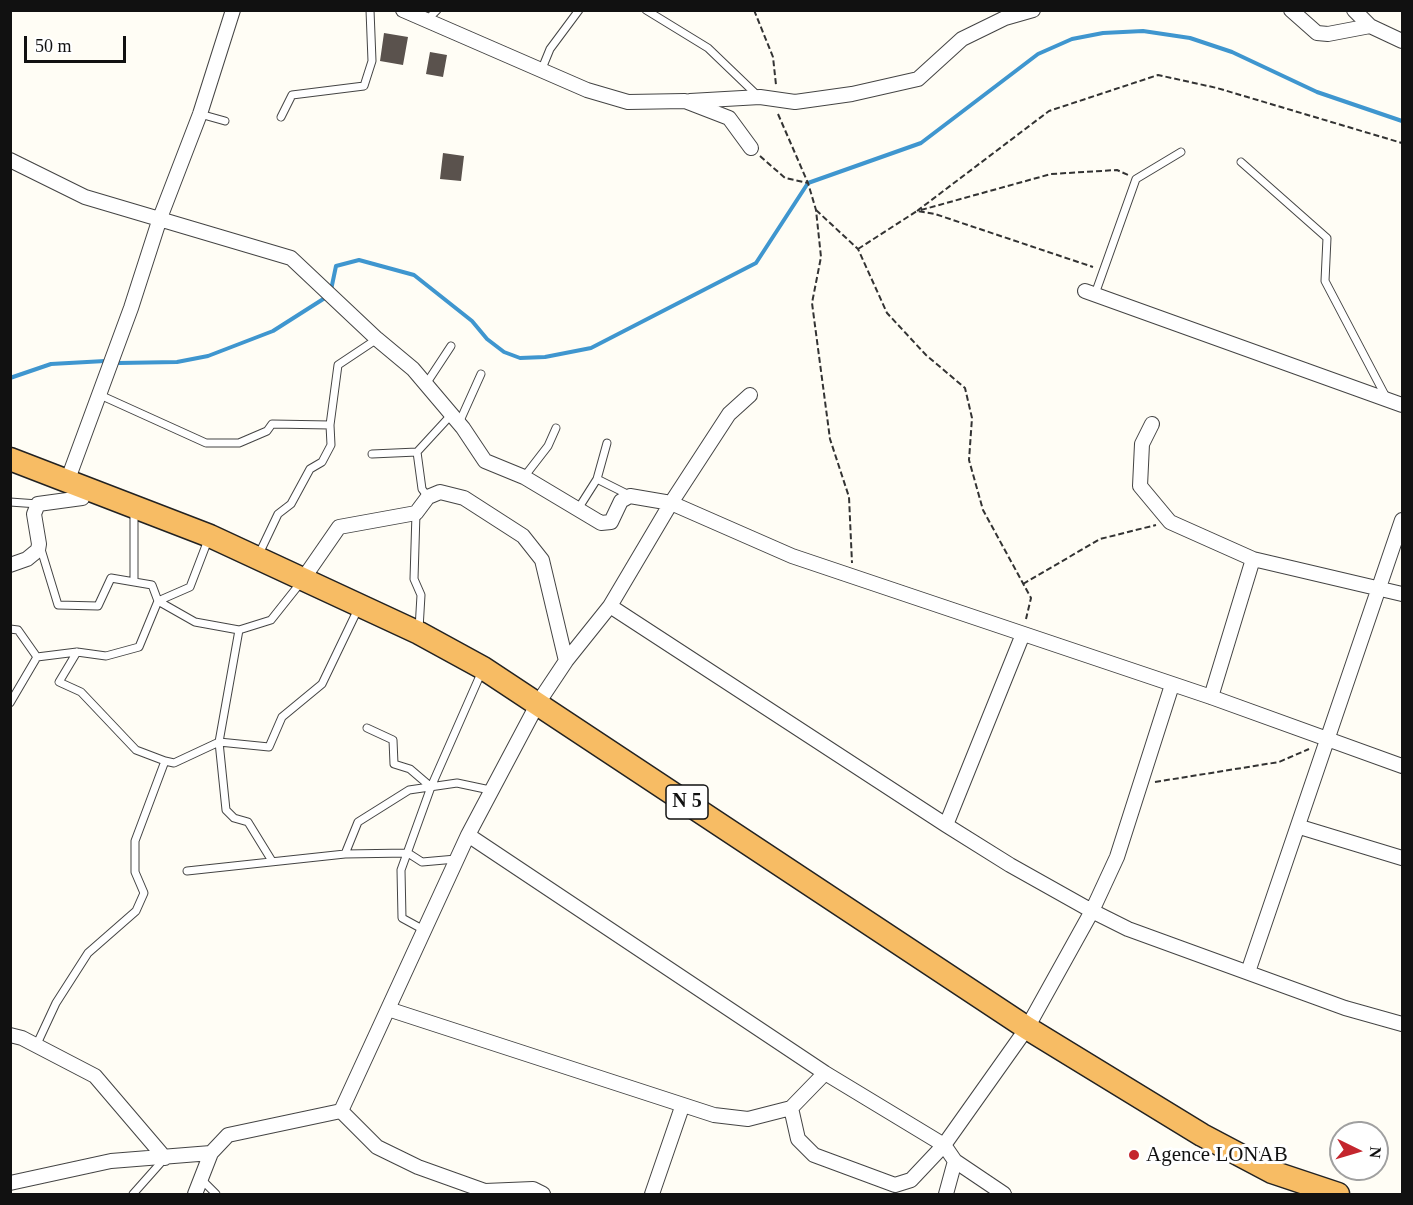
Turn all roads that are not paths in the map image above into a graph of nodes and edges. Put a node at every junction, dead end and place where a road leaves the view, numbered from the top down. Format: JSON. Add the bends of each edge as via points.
{"nodes":[{"id":1,"x":233,"y":10,"type":"edge"},
{"id":2,"x":369,"y":10,"type":"edge"},
{"id":3,"x":403,"y":10,"type":"edge"},
{"id":4,"x":436,"y":10,"type":"edge"},
{"id":5,"x":579,"y":10,"type":"edge"},
{"id":6,"x":646,"y":10,"type":"edge"},
{"id":7,"x":1033,"y":10,"type":"edge"},
{"id":8,"x":1291,"y":10,"type":"edge"},
{"id":9,"x":1354,"y":10,"type":"edge"},
{"id":10,"x":428,"y":16,"type":"edge"},
{"id":11,"x":1370,"y":26,"type":"junction"},
{"id":12,"x":1402,"y":41,"type":"edge"},
{"id":13,"x":541,"y":71,"type":"junction"},
{"id":14,"x":760,"y":98,"type":"junction"},
{"id":15,"x":685,"y":101,"type":"junction"},
{"id":16,"x":200,"y":114,"type":"junction"},
{"id":17,"x":281,"y":117,"type":"dead end"},
{"id":18,"x":225,"y":121,"type":"dead end"},
{"id":19,"x":751,"y":148,"type":"road end"},
{"id":20,"x":1181,"y":152,"type":"dead end"},
{"id":21,"x":10,"y":160,"type":"edge"},
{"id":22,"x":1241,"y":162,"type":"dead end"},
{"id":23,"x":160,"y":218,"type":"junction"},
{"id":24,"x":1090,"y":292,"type":"joint"},
{"id":25,"x":377,"y":339,"type":"junction"},
{"id":26,"x":451,"y":346,"type":"dead end"},
{"id":27,"x":481,"y":374,"type":"dead end"},
{"id":28,"x":426,"y":384,"type":"junction"},
{"id":29,"x":100,"y":395,"type":"junction"},
{"id":30,"x":750,"y":395,"type":"dead end"},
{"id":31,"x":1388,"y":399,"type":"junction"},
{"id":32,"x":1402,"y":405,"type":"edge"},
{"id":33,"x":456,"y":419,"type":"junction"},
{"id":34,"x":1152,"y":424,"type":"dead end"},
{"id":35,"x":330,"y":425,"type":"junction"},
{"id":36,"x":556,"y":428,"type":"dead end"},
{"id":37,"x":607,"y":444,"type":"dead end"},
{"id":38,"x":417,"y":452,"type":"junction"},
{"id":39,"x":372,"y":454,"type":"dead end"},
{"id":40,"x":10,"y":459,"type":"edge"},
{"id":41,"x":524,"y":477,"type":"junction"},
{"id":42,"x":597,"y":478,"type":"junction"},
{"id":43,"x":76,"y":483,"type":"junction"},
{"id":44,"x":630,"y":496,"type":"junction"},
{"id":45,"x":428,"y":497,"type":"junction"},
{"id":46,"x":10,"y":502,"type":"edge"},
{"id":47,"x":671,"y":503,"type":"junction"},
{"id":48,"x":38,"y":504,"type":"junction"},
{"id":49,"x":134,"y":507,"type":"junction"},
{"id":50,"x":578,"y":508,"type":"junction"},
{"id":51,"x":416,"y":513,"type":"junction"},
{"id":52,"x":1402,"y":520,"type":"edge"},
{"id":53,"x":210,"y":536,"type":"junction"},
{"id":54,"x":39,"y":544,"type":"junction"},
{"id":55,"x":257,"y":558,"type":"junction"},
{"id":56,"x":1253,"y":559,"type":"junction"},
{"id":57,"x":10,"y":565,"type":"edge"},
{"id":58,"x":303,"y":579,"type":"junction"},
{"id":59,"x":134,"y":582,"type":"junction"},
{"id":60,"x":1379,"y":590,"type":"junction"},
{"id":61,"x":1402,"y":594,"type":"edge"},
{"id":62,"x":158,"y":601,"type":"junction"},
{"id":63,"x":360,"y":606,"type":"junction"},
{"id":64,"x":610,"y":606,"type":"junction"},
{"id":65,"x":10,"y":629,"type":"edge"},
{"id":66,"x":239,"y":630,"type":"junction"},
{"id":67,"x":419,"y":633,"type":"junction"},
{"id":68,"x":1023,"y":634,"type":"junction"},
{"id":69,"x":77,"y":652,"type":"junction"},
{"id":70,"x":37,"y":657,"type":"junction"},
{"id":71,"x":566,"y":661,"type":"junction"},
{"id":72,"x":483,"y":668,"type":"junction"},
{"id":73,"x":1172,"y":685,"type":"junction"},
{"id":74,"x":1211,"y":697,"type":"junction"},
{"id":75,"x":10,"y":703,"type":"edge"},
{"id":76,"x":538,"y":703,"type":"junction"},
{"id":77,"x":367,"y":728,"type":"dead end"},
{"id":78,"x":1329,"y":740,"type":"junction"},
{"id":79,"x":219,"y":742,"type":"junction"},
{"id":80,"x":165,"y":761,"type":"junction"},
{"id":81,"x":1402,"y":765,"type":"edge"},
{"id":82,"x":431,"y":787,"type":"junction"},
{"id":83,"x":490,"y":790,"type":"junction"},
{"id":84,"x":946,"y":825,"type":"junction"},
{"id":85,"x":1299,"y":827,"type":"junction"},
{"id":86,"x":468,"y":835,"type":"junction"},
{"id":87,"x":408,"y":853,"type":"junction"},
{"id":88,"x":345,"y":854,"type":"junction"},
{"id":89,"x":1402,"y":858,"type":"edge"},
{"id":90,"x":457,"y":859,"type":"junction"},
{"id":91,"x":272,"y":861,"type":"junction"},
{"id":92,"x":187,"y":871,"type":"dead end"},
{"id":93,"x":1092,"y":911,"type":"junction"},
{"id":94,"x":424,"y":930,"type":"junction"},
{"id":95,"x":1248,"y":972,"type":"junction"},
{"id":96,"x":388,"y":1009,"type":"junction"},
{"id":97,"x":1402,"y":1024,"type":"edge"},
{"id":98,"x":1027,"y":1028,"type":"junction"},
{"id":99,"x":10,"y":1035,"type":"edge"},
{"id":100,"x":36,"y":1046,"type":"junction"},
{"id":101,"x":825,"y":1073,"type":"junction"},
{"id":102,"x":682,"y":1107,"type":"junction"},
{"id":103,"x":791,"y":1108,"type":"junction"},
{"id":104,"x":341,"y":1112,"type":"junction"},
{"id":105,"x":944,"y":1145,"type":"junction"},
{"id":106,"x":211,"y":1153,"type":"junction"},
{"id":107,"x":165,"y":1158,"type":"junction"},
{"id":108,"x":955,"y":1161,"type":"junction"},
{"id":109,"x":201,"y":1179,"type":"junction"},
{"id":110,"x":10,"y":1183,"type":"edge"},
{"id":111,"x":133,"y":1194,"type":"edge"},
{"id":112,"x":195,"y":1194,"type":"edge"},
{"id":113,"x":216,"y":1194,"type":"edge"},
{"id":114,"x":543,"y":1194,"type":"edge"},
{"id":115,"x":652,"y":1194,"type":"edge"},
{"id":116,"x":946,"y":1194,"type":"edge"},
{"id":117,"x":1004,"y":1194,"type":"edge"},
{"id":118,"x":1338,"y":1194,"type":"edge"}],
"edges":[{"from":1,"to":16,"type":"street"},
{"from":2,"to":17,"type":"lane","via":[[372,61],[364,86],[292,95]]},
{"from":3,"to":10,"type":"street"},
{"from":4,"to":10,"type":"lane"},
{"from":5,"to":13,"type":"lane","via":[[550,49]]},
{"from":6,"to":14,"type":"lane","via":[[708,48]]},
{"from":7,"to":14,"type":"street","via":[[1005,18],[962,39],[918,79],[795,102]]},
{"from":8,"to":11,"type":"street","via":[[1317,33]]},
{"from":9,"to":11,"type":"street"},
{"from":10,"to":13,"type":"street"},
{"from":11,"to":12,"type":"street"},
{"from":13,"to":15,"type":"street","via":[[628,102]]},
{"from":14,"to":15,"type":"street"},
{"from":15,"to":19,"type":"street","via":[[729,118]]},
{"from":16,"to":18,"type":"lane"},
{"from":16,"to":23,"type":"street"},
{"from":20,"to":24,"type":"lane","via":[[1136,179],[1103,271]]},
{"from":21,"to":23,"type":"street","via":[[85,197]]},
{"from":22,"to":31,"type":"lane","via":[[1327,238],[1325,281]]},
{"from":23,"to":25,"type":"street","via":[[291,258]]},
{"from":23,"to":29,"type":"street"},
{"from":24,"to":31,"type":"street"},
{"from":25,"to":28,"type":"street"},
{"from":25,"to":35,"type":"lane","via":[[338,365]]},
{"from":26,"to":28,"type":"lane"},
{"from":27,"to":33,"type":"lane"},
{"from":28,"to":33,"type":"street"},
{"from":29,"to":35,"type":"lane","via":[[206,443],[239,443],[267,431],[272,424]]},
{"from":29,"to":43,"type":"street"},
{"from":30,"to":47,"type":"street","via":[[729,414]]},
{"from":31,"to":32,"type":"street"},
{"from":33,"to":38,"type":"lane"},
{"from":33,"to":41,"type":"street","via":[[485,461]]},
{"from":34,"to":56,"type":"street","via":[[1143,444],[1140,486],[1170,522]]},
{"from":35,"to":55,"type":"lane","via":[[331,445],[321,462],[310,469],[291,504],[278,514]]},
{"from":36,"to":41,"type":"lane","via":[[548,446]]},
{"from":37,"to":42,"type":"lane"},
{"from":38,"to":39,"type":"lane"},
{"from":38,"to":45,"type":"lane","via":[[422,489]]},
{"from":40,"to":43,"type":"highway","number":"N 5"},
{"from":41,"to":50,"type":"street"},
{"from":42,"to":44,"type":"lane"},
{"from":42,"to":50,"type":"lane"},
{"from":43,"to":48,"type":"street","via":[[82,498]]},
{"from":43,"to":49,"type":"highway","number":"N 5"},
{"from":44,"to":47,"type":"street"},
{"from":44,"to":50,"type":"street","via":[[621,501],[611,522],[601,523]]},
{"from":45,"to":51,"type":"street"},
{"from":45,"to":71,"type":"street","via":[[440,492],[464,498],[523,536],[542,560]]},
{"from":46,"to":48,"type":"lane"},
{"from":47,"to":64,"type":"street"},
{"from":47,"to":68,"type":"street","via":[[792,556]]},
{"from":48,"to":54,"type":"street","via":[[34,514]]},
{"from":49,"to":53,"type":"highway","number":"N 5"},
{"from":49,"to":59,"type":"lane"},
{"from":51,"to":58,"type":"street","via":[[339,527]]},
{"from":51,"to":67,"type":"lane","via":[[414,579],[421,595]]},
{"from":52,"to":60,"type":"street"},
{"from":53,"to":55,"type":"highway","number":"N 5"},
{"from":53,"to":62,"type":"lane","via":[[190,587]]},
{"from":54,"to":57,"type":"street","via":[[27,559]]},
{"from":54,"to":59,"type":"lane","via":[[58,605],[98,606],[111,578]]},
{"from":55,"to":58,"type":"highway","number":"N 5"},
{"from":56,"to":60,"type":"street"},
{"from":56,"to":74,"type":"street"},
{"from":58,"to":63,"type":"highway","number":"N 5"},
{"from":58,"to":66,"type":"lane","via":[[271,620]]},
{"from":59,"to":62,"type":"lane","via":[[152,585]]},
{"from":60,"to":61,"type":"street"},
{"from":60,"to":78,"type":"street"},
{"from":62,"to":66,"type":"lane","via":[[195,622]]},
{"from":62,"to":69,"type":"lane","via":[[139,647],[106,656]]},
{"from":63,"to":67,"type":"highway","number":"N 5"},
{"from":63,"to":79,"type":"lane","via":[[322,684],[282,717],[269,747]]},
{"from":64,"to":71,"type":"street"},
{"from":64,"to":84,"type":"street"},
{"from":65,"to":70,"type":"lane","via":[[18,630]]},
{"from":66,"to":79,"type":"lane"},
{"from":67,"to":72,"type":"highway","number":"N 5"},
{"from":68,"to":73,"type":"street"},
{"from":68,"to":84,"type":"street"},
{"from":69,"to":70,"type":"lane"},
{"from":69,"to":80,"type":"lane","via":[[59,682],[81,692],[136,750]]},
{"from":70,"to":75,"type":"lane"},
{"from":71,"to":76,"type":"street"},
{"from":72,"to":76,"type":"highway","number":"N 5"},
{"from":72,"to":82,"type":"lane"},
{"from":73,"to":74,"type":"street"},
{"from":73,"to":93,"type":"street","via":[[1117,857]]},
{"from":74,"to":78,"type":"street"},
{"from":76,"to":83,"type":"street"},
{"from":76,"to":98,"type":"highway","number":"N 5"},
{"from":77,"to":82,"type":"lane","via":[[393,740],[394,764],[410,769]]},
{"from":78,"to":81,"type":"street"},
{"from":78,"to":85,"type":"street"},
{"from":79,"to":80,"type":"lane","via":[[174,763]]},
{"from":79,"to":91,"type":"lane","via":[[226,810],[234,818],[248,822]]},
{"from":80,"to":100,"type":"lane","via":[[135,841],[135,872],[144,893],[136,911],[88,953],[56,1003]]},
{"from":82,"to":83,"type":"lane","via":[[457,783]]},
{"from":82,"to":87,"type":"lane"},
{"from":82,"to":88,"type":"lane","via":[[410,790],[358,822]]},
{"from":83,"to":86,"type":"street"},
{"from":84,"to":93,"type":"street"},
{"from":85,"to":89,"type":"street"},
{"from":85,"to":95,"type":"street"},
{"from":86,"to":90,"type":"street"},
{"from":86,"to":101,"type":"street"},
{"from":87,"to":88,"type":"lane"},
{"from":87,"to":90,"type":"lane","via":[[422,862]]},
{"from":87,"to":94,"type":"lane","via":[[402,870],[402,918]]},
{"from":88,"to":91,"type":"lane"},
{"from":90,"to":94,"type":"street"},
{"from":91,"to":92,"type":"lane"},
{"from":93,"to":95,"type":"street","via":[[1128,929]]},
{"from":93,"to":98,"type":"street"},
{"from":94,"to":96,"type":"street"},
{"from":95,"to":97,"type":"street","via":[[1345,1008]]},
{"from":96,"to":102,"type":"street"},
{"from":96,"to":104,"type":"street"},
{"from":98,"to":105,"type":"street"},
{"from":98,"to":118,"type":"highway","number":"N 5","via":[[1202,1135],[1272,1172]]},
{"from":99,"to":100,"type":"street"},
{"from":100,"to":107,"type":"street","via":[[95,1076]]},
{"from":101,"to":103,"type":"street"},
{"from":101,"to":105,"type":"street"},
{"from":102,"to":103,"type":"street","via":[[748,1119]]},
{"from":102,"to":115,"type":"street"},
{"from":103,"to":105,"type":"street","via":[[798,1139],[814,1155],[895,1185],[911,1180]]},
{"from":104,"to":106,"type":"street","via":[[228,1135]]},
{"from":104,"to":114,"type":"street","via":[[376,1147],[418,1167],[485,1191],[533,1189]]},
{"from":105,"to":108,"type":"street"},
{"from":106,"to":107,"type":"street"},
{"from":106,"to":109,"type":"street"},
{"from":107,"to":110,"type":"street","via":[[111,1161]]},
{"from":107,"to":111,"type":"lane"},
{"from":108,"to":116,"type":"street"},
{"from":108,"to":117,"type":"street"},
{"from":109,"to":112,"type":"street"},
{"from":109,"to":113,"type":"lane"}]}
